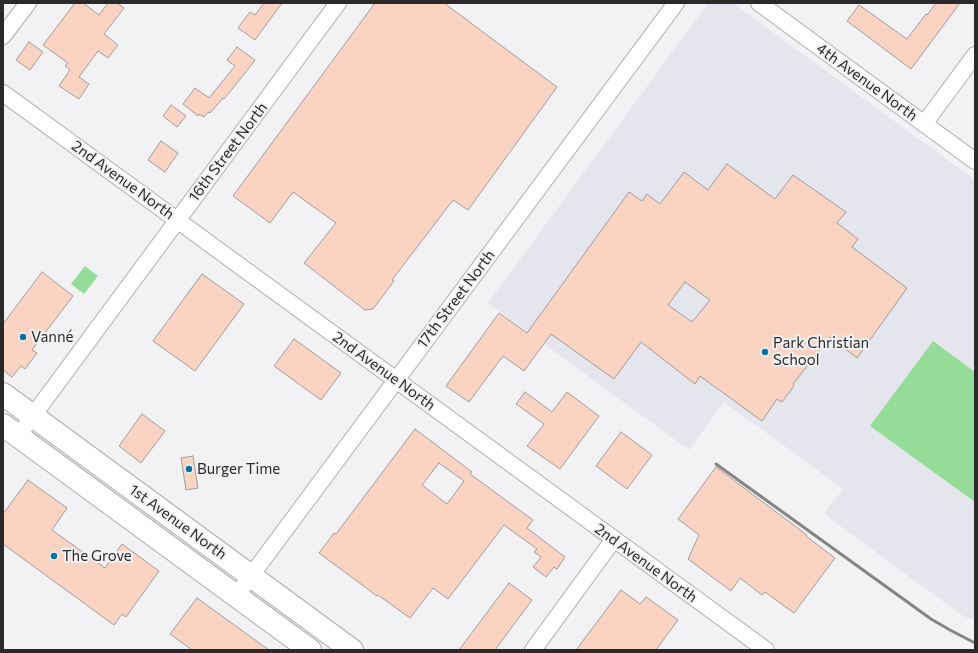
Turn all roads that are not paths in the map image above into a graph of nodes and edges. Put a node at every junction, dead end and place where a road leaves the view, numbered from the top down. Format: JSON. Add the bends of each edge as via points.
{"nodes":[{"id":1,"x":28,"y":3,"type":"edge"},
{"id":2,"x":676,"y":3,"type":"edge"},
{"id":3,"x":759,"y":3,"type":"edge"},
{"id":4,"x":336,"y":4,"type":"edge"},
{"id":5,"x":3,"y":36,"type":"edge"},
{"id":6,"x":975,"y":55,"type":"edge"},
{"id":7,"x":3,"y":93,"type":"edge"},
{"id":8,"x":924,"y":124,"type":"junction"},
{"id":9,"x":975,"y":161,"type":"edge"},
{"id":10,"x":177,"y":220,"type":"junction"},
{"id":11,"x":396,"y":380,"type":"junction"},
{"id":12,"x":3,"y":394,"type":"edge"},
{"id":13,"x":32,"y":416,"type":"junction"},
{"id":14,"x":11,"y":430,"type":"edge"},
{"id":15,"x":614,"y":539,"type":"junction"},
{"id":16,"x":251,"y":576,"type":"junction"},
{"id":17,"x":236,"y":596,"type":"junction"},
{"id":18,"x":310,"y":650,"type":"edge"},
{"id":19,"x":352,"y":650,"type":"edge"},
{"id":20,"x":533,"y":650,"type":"edge"},
{"id":21,"x":766,"y":650,"type":"edge"}],
"edges":[{"from":1,"to":5,"type":"street"},
{"from":2,"to":11,"type":"street","name":"17th Street North"},
{"from":3,"to":8,"type":"street","name":"4th Avenue North"},
{"from":4,"to":10,"type":"street","name":"16th Street North"},
{"from":6,"to":8,"type":"street"},
{"from":7,"to":10,"type":"street","name":"2nd Avenue North"},
{"from":8,"to":9,"type":"street","name":"4th Avenue North"},
{"from":10,"to":11,"type":"street","name":"2nd Avenue North"},
{"from":10,"to":13,"type":"street","name":"16th Street North"},
{"from":11,"to":15,"type":"street","name":"2nd Avenue North"},
{"from":11,"to":16,"type":"street","name":"17th Street North"},
{"from":12,"to":13,"type":"main road","name":"1st Avenue North"},
{"from":13,"to":14,"type":"street","name":"16th Street North"},
{"from":13,"to":16,"type":"main road","name":"1st Avenue North"},
{"from":14,"to":17,"type":"main road","name":"1st Avenue North"},
{"from":15,"to":20,"type":"street"},
{"from":15,"to":21,"type":"street","name":"2nd Avenue North"},
{"from":16,"to":17,"type":"street","name":"17th Street North"},
{"from":16,"to":19,"type":"main road","name":"1st Avenue North"},
{"from":17,"to":18,"type":"main road","name":"1st Avenue North"}]}
